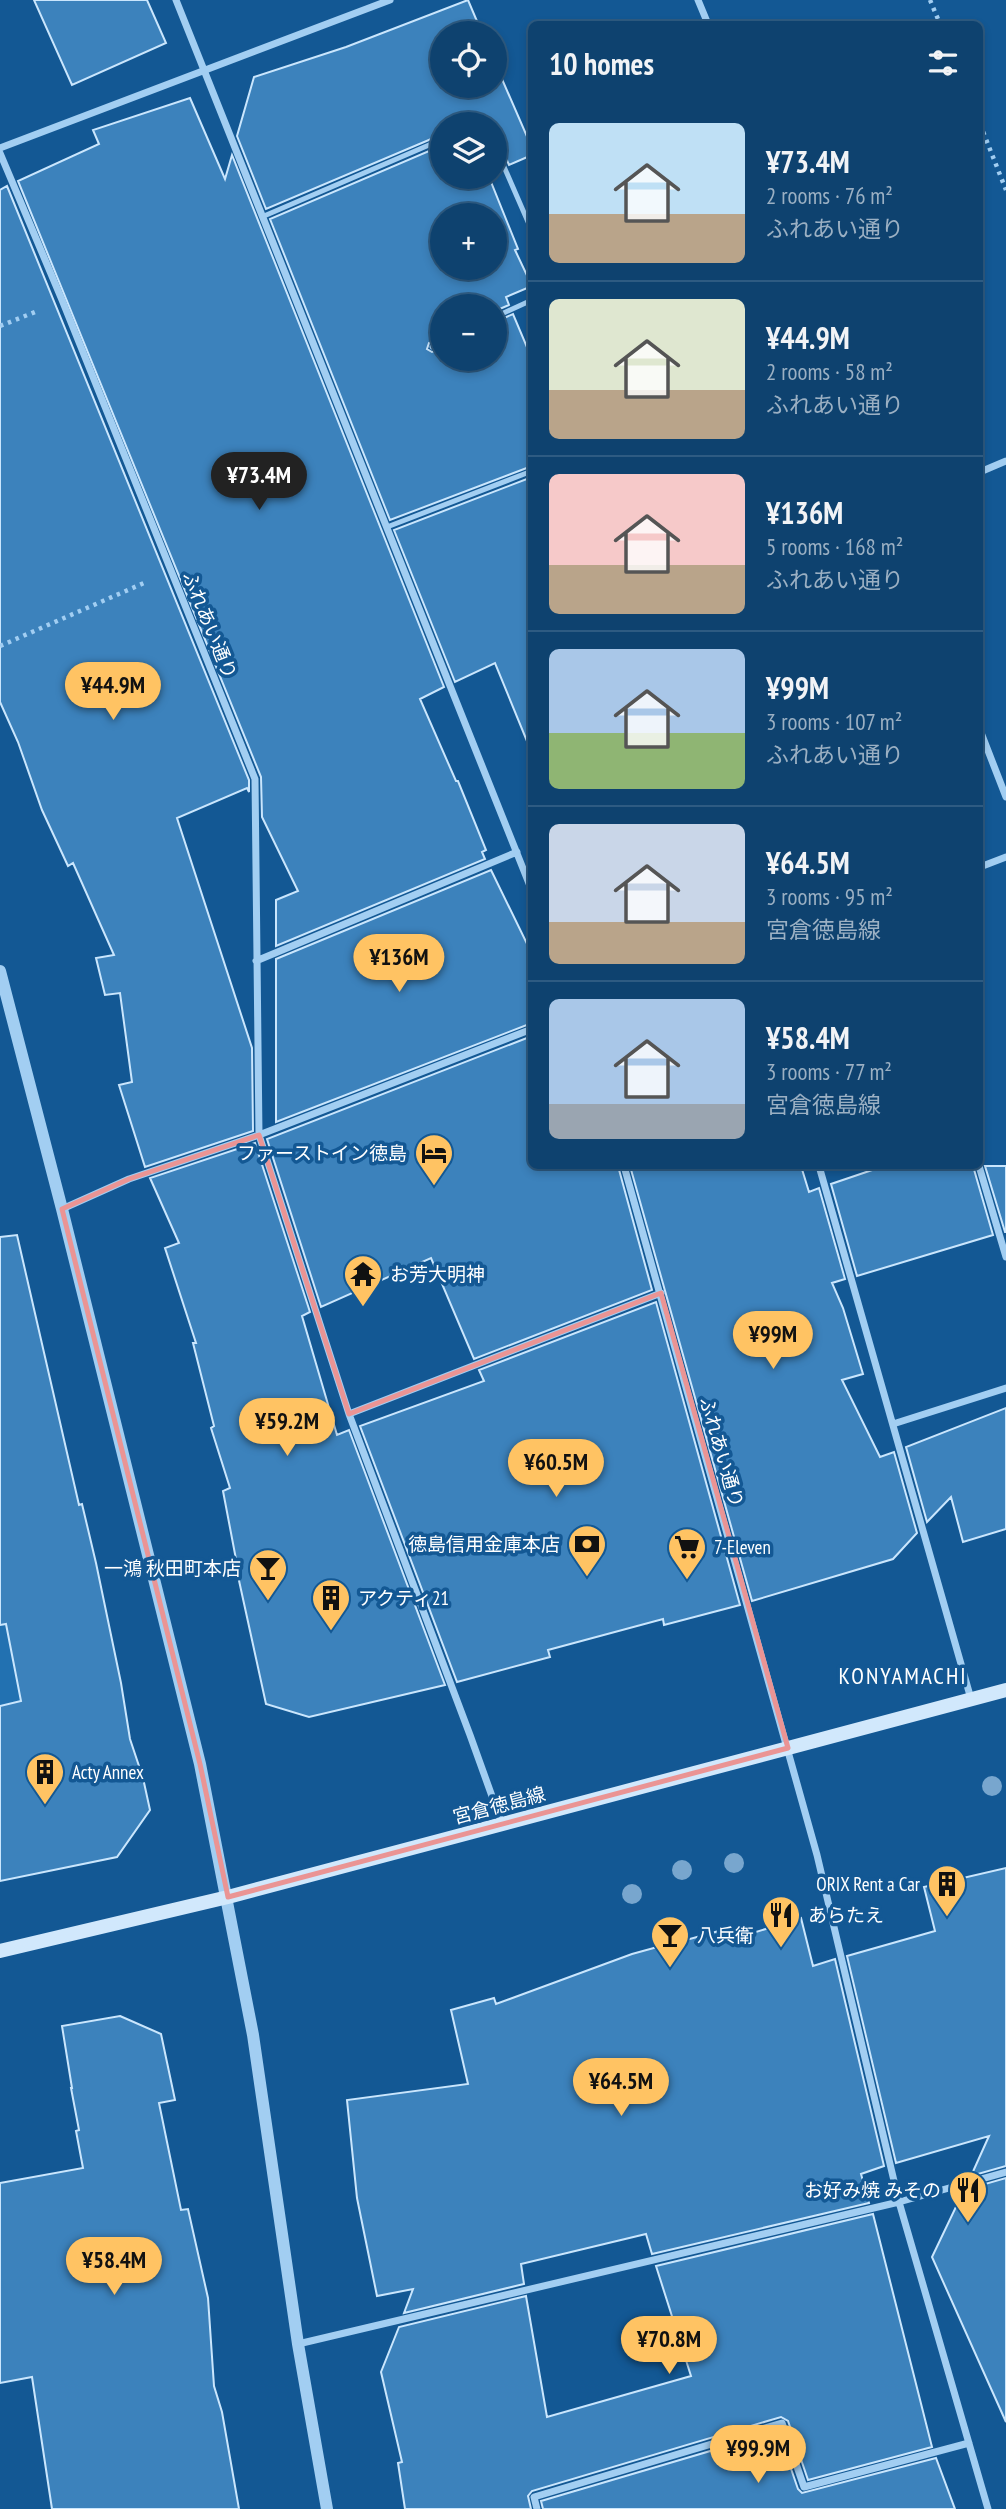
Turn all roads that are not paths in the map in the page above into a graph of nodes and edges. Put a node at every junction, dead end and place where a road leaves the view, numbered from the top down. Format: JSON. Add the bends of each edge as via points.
{"nodes":[{"id":1,"x":176,"y":0,"type":"edge"},
{"id":2,"x":390,"y":0,"type":"edge"},
{"id":3,"x":698,"y":0,"type":"edge"},
{"id":4,"x":707,"y":21,"type":"edge"},
{"id":5,"x":205,"y":71,"type":"junction"},
{"id":6,"x":430,"y":145,"type":"edge"},
{"id":7,"x":0,"y":151,"type":"edge"},
{"id":8,"x":507,"y":174,"type":"edge"},
{"id":9,"x":264,"y":216,"type":"junction"},
{"id":10,"x":528,"y":222,"type":"edge"},
{"id":11,"x":528,"y":302,"type":"edge"},
{"id":12,"x":507,"y":311,"type":"edge"},
{"id":13,"x":1006,"y":461,"type":"edge"},
{"id":14,"x":983,"y":471,"type":"edge"},
{"id":15,"x":528,"y":473,"type":"edge"},
{"id":16,"x":387,"y":527,"type":"junction"},
{"id":17,"x":983,"y":738,"type":"edge"},
{"id":18,"x":1006,"y":797,"type":"edge"},
{"id":19,"x":517,"y":852,"type":"junction"},
{"id":20,"x":1006,"y":858,"type":"edge"},
{"id":21,"x":983,"y":866,"type":"edge"},
{"id":22,"x":528,"y":881,"type":"edge"},
{"id":23,"x":256,"y":961,"type":"junction"},
{"id":24,"x":0,"y":971,"type":"edge"},
{"id":25,"x":528,"y":1030,"type":"edge"},
{"id":26,"x":259,"y":1135,"type":"junction"},
{"id":27,"x":625,"y":1169,"type":"edge"},
{"id":28,"x":820,"y":1169,"type":"edge"},
{"id":29,"x":980,"y":1169,"type":"edge"},
{"id":30,"x":62,"y":1209,"type":"junction"},
{"id":31,"x":1006,"y":1256,"type":"edge"},
{"id":32,"x":661,"y":1293,"type":"junction"},
{"id":33,"x":1006,"y":1388,"type":"edge"},
{"id":34,"x":349,"y":1414,"type":"junction"},
{"id":35,"x":893,"y":1424,"type":"junction"},
{"id":36,"x":1006,"y":1690,"type":"edge"},
{"id":37,"x":971,"y":1699,"type":"junction"},
{"id":38,"x":788,"y":1748,"type":"junction"},
{"id":39,"x":502,"y":1824,"type":"junction"},
{"id":40,"x":228,"y":1897,"type":"junction"},
{"id":41,"x":0,"y":1951,"type":"edge"},
{"id":42,"x":1006,"y":2172,"type":"edge"},
{"id":43,"x":899,"y":2202,"type":"junction"},
{"id":44,"x":298,"y":2344,"type":"junction"},
{"id":45,"x":969,"y":2443,"type":"junction"},
{"id":46,"x":327,"y":2509,"type":"edge"},
{"id":47,"x":537,"y":2509,"type":"edge"},
{"id":48,"x":988,"y":2509,"type":"edge"}],
"edges":[{"from":1,"to":5,"type":"street"},
{"from":2,"to":5,"type":"street"},
{"from":3,"to":4,"type":"street"},
{"from":5,"to":7,"type":"street"},
{"from":5,"to":9,"type":"street"},
{"from":6,"to":9,"type":"lane"},
{"from":7,"to":23,"type":"street","name":"ふれあい通り","via":[[254,779]]},
{"from":8,"to":10,"type":"lane"},
{"from":9,"to":16,"type":"street"},
{"from":11,"to":12,"type":"lane"},
{"from":13,"to":14,"type":"street"},
{"from":15,"to":16,"type":"lane"},
{"from":16,"to":19,"type":"street"},
{"from":17,"to":18,"type":"street"},
{"from":19,"to":22,"type":"street"},
{"from":19,"to":23,"type":"street"},
{"from":20,"to":21,"type":"street"},
{"from":23,"to":26,"type":"street","name":"ふれあい通り"},
{"from":24,"to":30,"type":"street"},
{"from":25,"to":26,"type":"street"},
{"from":26,"to":30,"type":"street","via":[[129,1179]]},
{"from":26,"to":34,"type":"street","name":"ふれあい通り"},
{"from":27,"to":32,"type":"street","name":"ふれあい通り"},
{"from":28,"to":35,"type":"street"},
{"from":29,"to":31,"type":"street"},
{"from":30,"to":40,"type":"street","via":[[201,1764]]},
{"from":32,"to":34,"type":"street"},
{"from":32,"to":38,"type":"street","name":"ふれあい通り"},
{"from":33,"to":35,"type":"street"},
{"from":34,"to":39,"type":"street","name":"ふれあい通り"},
{"from":35,"to":37,"type":"street"},
{"from":36,"to":37,"type":"main road","name":"宮倉徳島線"},
{"from":37,"to":38,"type":"main road","name":"宮倉徳島線"},
{"from":38,"to":39,"type":"main road","name":"宮倉徳島線"},
{"from":38,"to":43,"type":"street","name":"ふれあい通り"},
{"from":39,"to":40,"type":"main road","name":"宮倉徳島線"},
{"from":40,"to":41,"type":"main road","name":"宮倉徳島線"},
{"from":40,"to":44,"type":"street"},
{"from":42,"to":43,"type":"street"},
{"from":43,"to":44,"type":"street"},
{"from":43,"to":45,"type":"street","name":"ふれあい通り"},
{"from":44,"to":46,"type":"street"},
{"from":45,"to":47,"type":"street","via":[[804,2487],[782,2423],[534,2497]]},
{"from":45,"to":48,"type":"street","name":"ふれあい通り"}]}
